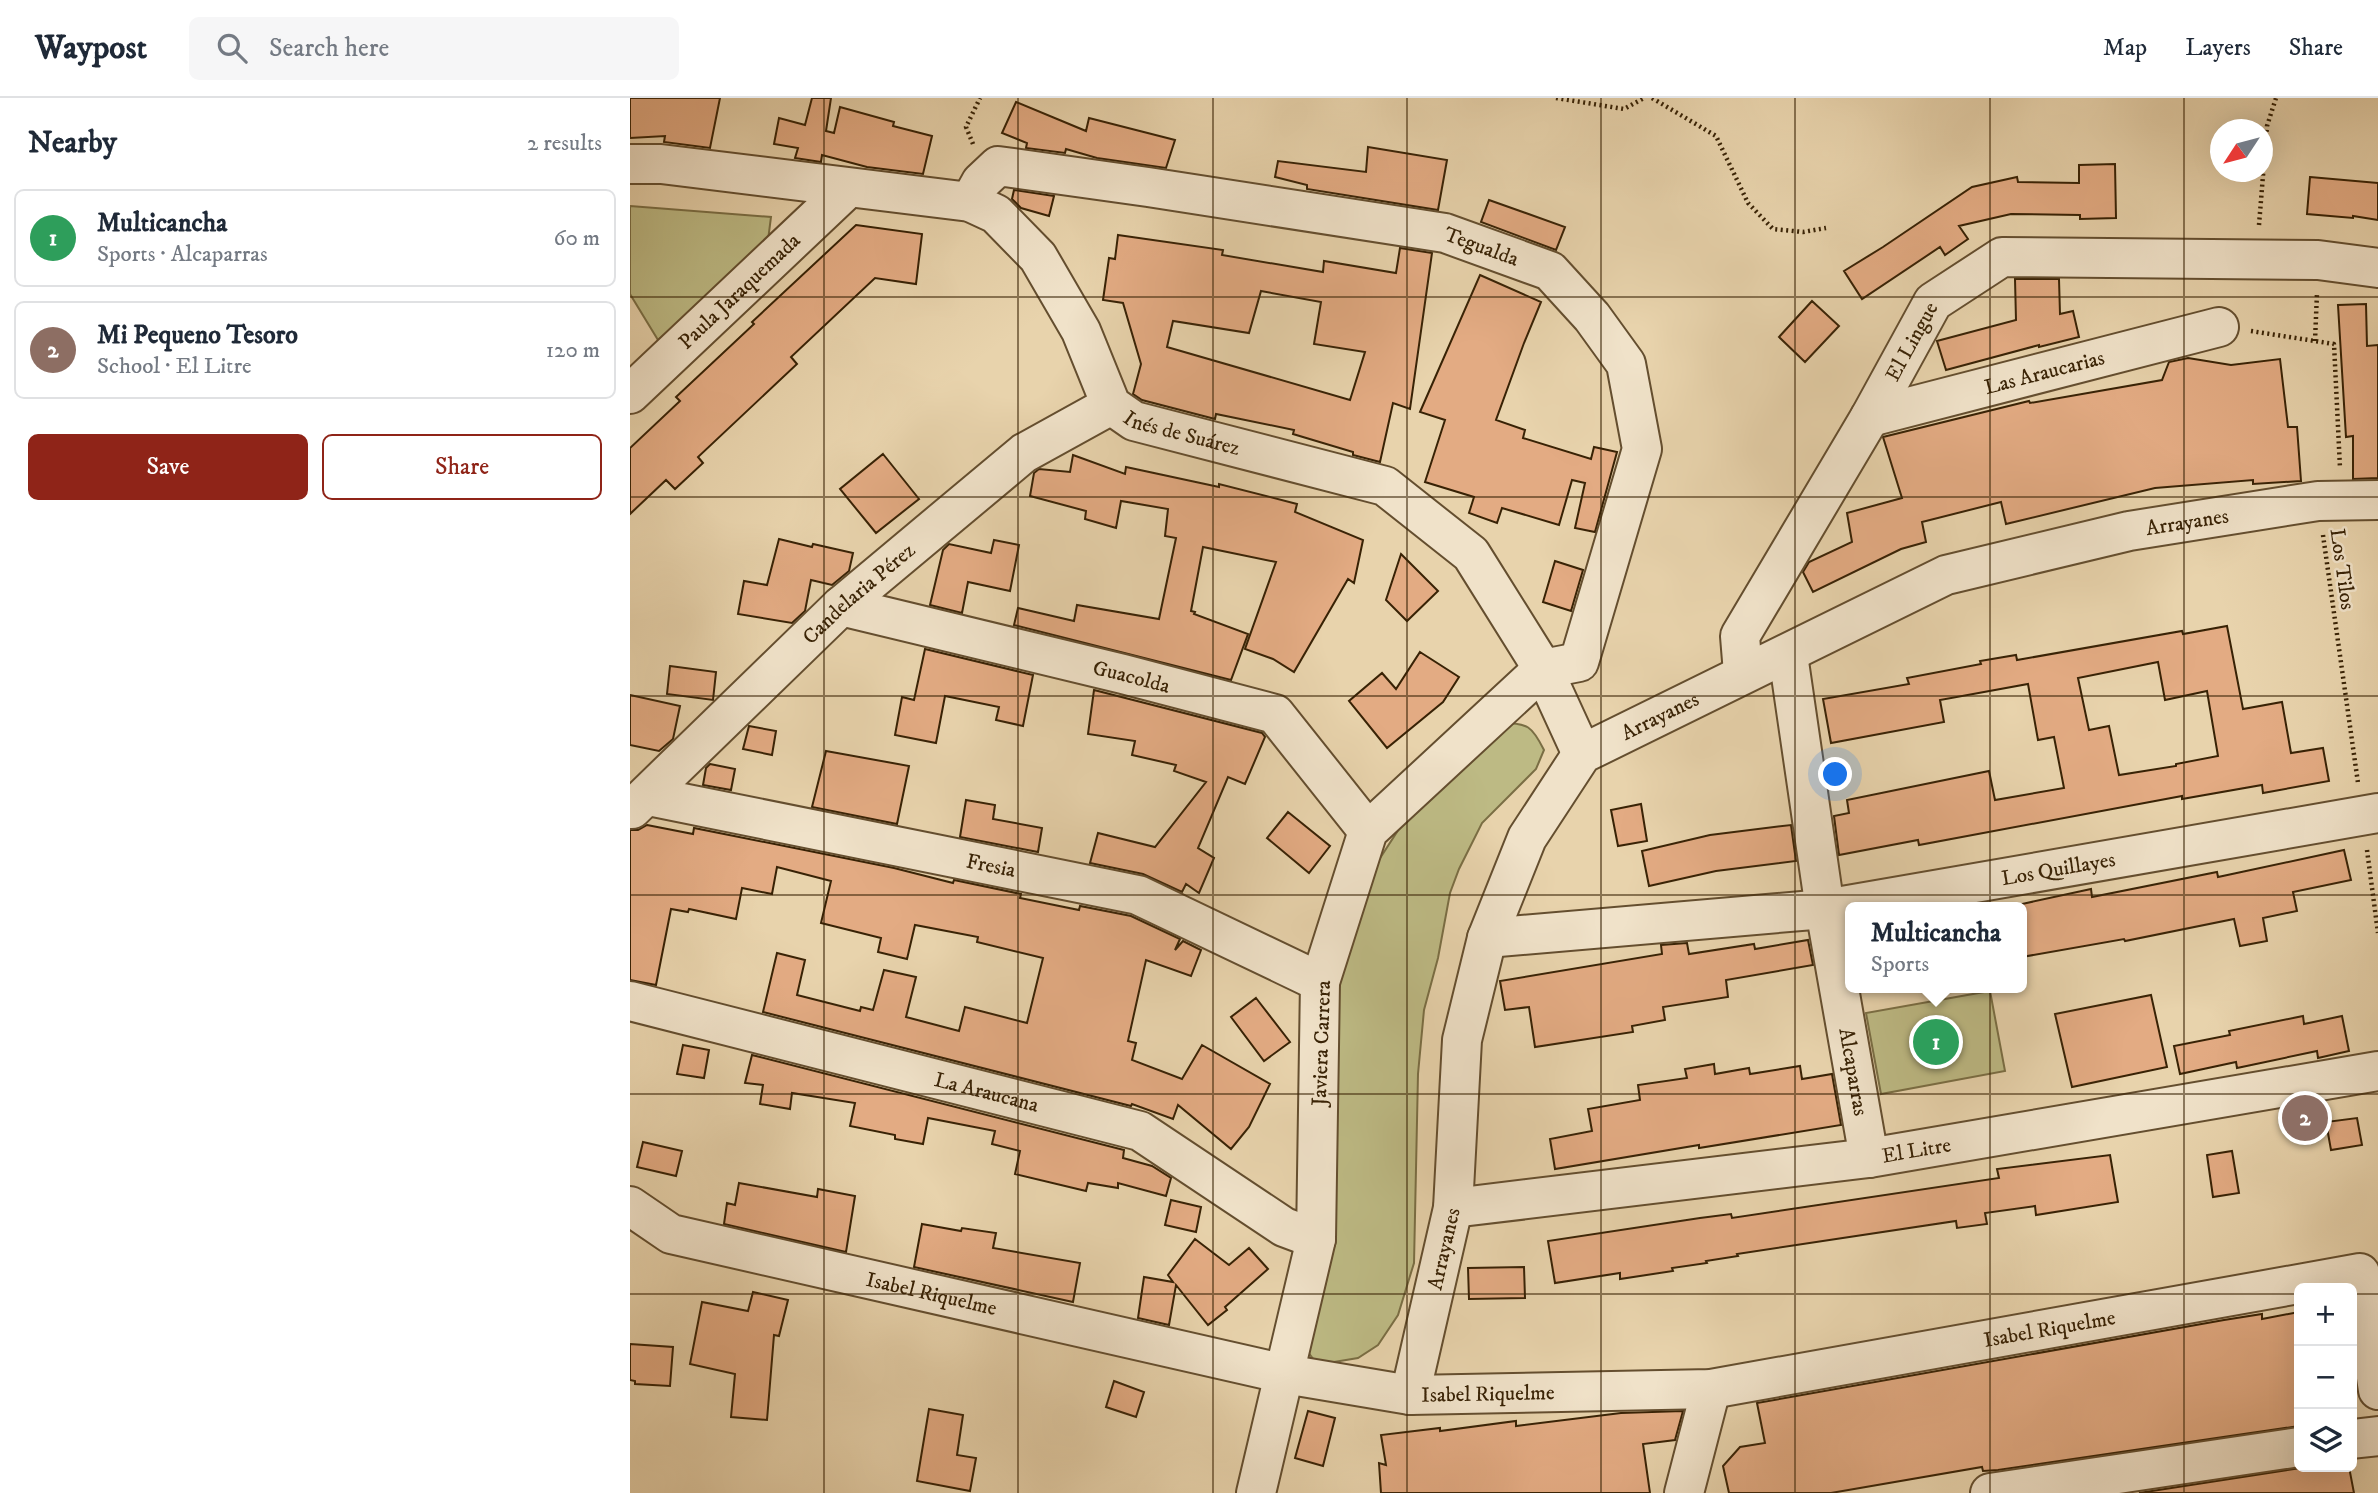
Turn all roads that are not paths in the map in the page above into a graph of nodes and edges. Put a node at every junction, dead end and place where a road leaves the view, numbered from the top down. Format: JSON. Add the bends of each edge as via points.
{"nodes":[{"id":1,"x":630,"y":164,"type":"edge"},
{"id":2,"x":848,"y":188,"type":"junction"},
{"id":3,"x":970,"y":202,"type":"junction"},
{"id":4,"x":2378,"y":268,"type":"edge"},
{"id":5,"x":2219,"y":327,"type":"road end"},
{"id":6,"x":630,"y":394,"type":"edge"},
{"id":7,"x":1111,"y":405,"type":"junction"},
{"id":8,"x":1870,"y":417,"type":"junction"},
{"id":9,"x":2346,"y":500,"type":"edge"},
{"id":10,"x":841,"y":606,"type":"junction"},
{"id":11,"x":1788,"y":655,"type":"junction"},
{"id":12,"x":1543,"y":670,"type":"junction"},
{"id":13,"x":1744,"y":673,"type":"junction"},
{"id":14,"x":1582,"y":754,"type":"junction"},
{"id":15,"x":639,"y":803,"type":"edge"},
{"id":16,"x":2370,"y":814,"type":"edge"},
{"id":17,"x":1368,"y":831,"type":"junction"},
{"id":18,"x":1865,"y":902,"type":"edge"},
{"id":19,"x":1845,"y":906,"type":"edge"},
{"id":20,"x":1825,"y":909,"type":"junction"},
{"id":21,"x":1487,"y":938,"type":"junction"},
{"id":22,"x":1320,"y":982,"type":"junction"},
{"id":23,"x":630,"y":1001,"type":"edge"},
{"id":24,"x":2378,"y":1071,"type":"edge"},
{"id":25,"x":1870,"y":1158,"type":"junction"},
{"id":26,"x":630,"y":1206,"type":"edge"},
{"id":27,"x":1453,"y":1208,"type":"junction"},
{"id":28,"x":1316,"y":1239,"type":"junction"},
{"id":29,"x":1285,"y":1374,"type":"junction"},
{"id":30,"x":1711,"y":1389,"type":"junction"},
{"id":31,"x":2378,"y":1390,"type":"edge"},
{"id":32,"x":1410,"y":1395,"type":"junction"},
{"id":33,"x":2378,"y":1436,"type":"edge"},
{"id":34,"x":2357,"y":1438,"type":"edge"},
{"id":35,"x":2294,"y":1448,"type":"edge"},
{"id":36,"x":1256,"y":1493,"type":"edge"},
{"id":37,"x":1684,"y":1493,"type":"edge"},
{"id":38,"x":1990,"y":1493,"type":"edge"}],
"edges":[{"from":1,"to":2,"type":"street","name":"Inés de Suárez","via":[[661,163]]},
{"from":2,"to":3,"type":"street","name":"Inés de Suárez"},
{"from":2,"to":6,"type":"street","name":"Paula Jaraquemada"},
{"from":3,"to":7,"type":"street","name":"Inés de Suárez","via":[[996,214],[1038,257],[1081,331]]},
{"from":3,"to":12,"type":"street","name":"Tegualda","via":[[981,182],[998,166],[1445,233],[1550,271],[1626,364],[1642,449],[1579,662]]},
{"from":4,"to":8,"type":"street","name":"El Lingue","via":[[2318,260],[2002,257],[1933,302]]},
{"from":5,"to":8,"type":"street","name":"Las Araucarias"},
{"from":7,"to":10,"type":"street","name":"Candelaria Pérez","via":[[1024,453]]},
{"from":7,"to":12,"type":"street","name":"Inés de Suárez","via":[[1134,421],[1385,486],[1471,555]]},
{"from":8,"to":13,"type":"street","name":"El Lingue","via":[[1740,636]]},
{"from":9,"to":11,"type":"street","name":"Arrayanes","via":[[2129,531],[1946,575]]},
{"from":10,"to":15,"type":"street","name":"Candelaria Pérez"},
{"from":10,"to":17,"type":"street","name":"Guacolda","via":[[1275,713]]},
{"from":11,"to":13,"type":"street","name":"Arrayanes"},
{"from":11,"to":20,"type":"street","name":"Alcaparras"},
{"from":12,"to":14,"type":"street","name":"Inés de Suárez"},
{"from":12,"to":17,"type":"street","name":"Javiera Carrera"},
{"from":13,"to":14,"type":"street","name":"Arrayanes"},
{"from":14,"to":21,"type":"street","name":"Arrayanes","via":[[1527,838]]},
{"from":15,"to":22,"type":"street","name":"Fresia","via":[[1138,895]]},
{"from":16,"to":18,"type":"street","name":"Los Quillayes"},
{"from":17,"to":22,"type":"street","name":"Javiera Carrera"},
{"from":19,"to":20,"type":"street","name":"Los Quillayes"},
{"from":20,"to":21,"type":"street","name":"Los Quillayes"},
{"from":20,"to":25,"type":"street","name":"Alcaparras"},
{"from":21,"to":27,"type":"street","name":"Arrayanes","via":[[1462,1040]]},
{"from":22,"to":28,"type":"street","name":"Javiera Carrera"},
{"from":23,"to":28,"type":"street","name":"La Araucana","via":[[1140,1131],[1284,1227]]},
{"from":24,"to":25,"type":"street","name":"El Litre"},
{"from":25,"to":27,"type":"street","name":"El Litre"},
{"from":26,"to":29,"type":"street","name":"Isabel Riquelme","via":[[671,1234]]},
{"from":27,"to":32,"type":"street","name":"Arrayanes"},
{"from":28,"to":29,"type":"street","name":"Javiera Carrera"},
{"from":29,"to":32,"type":"street","name":"Isabel Riquelme"},
{"from":29,"to":36,"type":"street","name":"Javiera Carrera"},
{"from":30,"to":31,"type":"street","name":"Isabel Riquelme","via":[[2360,1273]]},
{"from":30,"to":32,"type":"street","name":"Isabel Riquelme"},
{"from":30,"to":37,"type":"street"},
{"from":33,"to":34,"type":"street"},
{"from":35,"to":38,"type":"street"}]}
